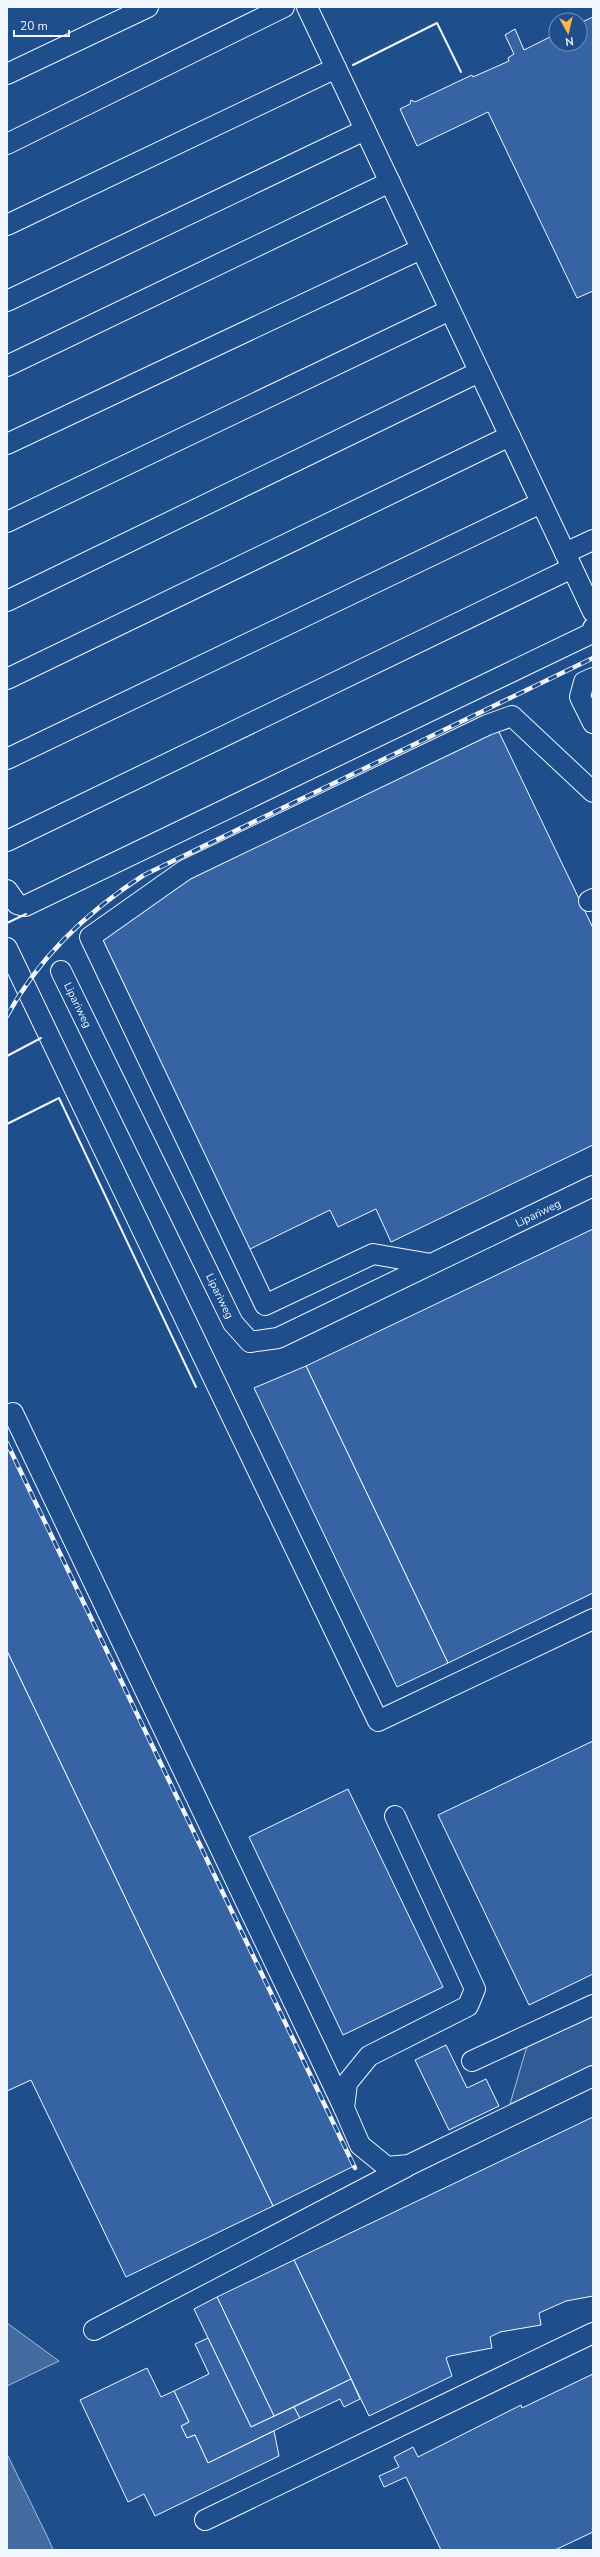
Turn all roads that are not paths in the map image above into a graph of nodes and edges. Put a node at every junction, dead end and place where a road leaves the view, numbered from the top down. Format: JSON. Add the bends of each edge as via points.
{"nodes":[{"id":1,"x":148,"y":7,"type":"edge"},
{"id":2,"x":284,"y":7,"type":"edge"},
{"id":3,"x":307,"y":7,"type":"edge"},
{"id":4,"x":336,"y":68,"type":"junction"},
{"id":5,"x":7,"y":74,"type":"edge"},
{"id":6,"x":365,"y":130,"type":"junction"},
{"id":7,"x":7,"y":144,"type":"edge"},
{"id":8,"x":390,"y":182,"type":"junction"},
{"id":9,"x":7,"y":225,"type":"edge"},
{"id":10,"x":421,"y":249,"type":"junction"},
{"id":11,"x":7,"y":301,"type":"edge"},
{"id":12,"x":450,"y":310,"type":"junction"},
{"id":13,"x":7,"y":366,"type":"edge"},
{"id":14,"x":479,"y":372,"type":"junction"},
{"id":15,"x":510,"y":436,"type":"junction"},
{"id":16,"x":7,"y":444,"type":"edge"},
{"id":17,"x":541,"y":503,"type":"junction"},
{"id":18,"x":7,"y":522,"type":"edge"},
{"id":19,"x":593,"y":540,"type":"edge"},
{"id":20,"x":568,"y":560,"type":"junction"},
{"id":21,"x":7,"y":601,"type":"edge"},
{"id":22,"x":593,"y":612,"type":"edge"},
{"id":23,"x":593,"y":628,"type":"edge"},
{"id":24,"x":593,"y":678,"type":"edge"},
{"id":25,"x":7,"y":679,"type":"edge"},
{"id":26,"x":593,"y":724,"type":"edge"},
{"id":27,"x":7,"y":759,"type":"edge"},
{"id":28,"x":593,"y":792,"type":"edge"},
{"id":29,"x":7,"y":841,"type":"edge"},
{"id":30,"x":7,"y":890,"type":"edge"},
{"id":31,"x":7,"y":948,"type":"edge"},
{"id":32,"x":62,"y":971,"type":"dead end"},
{"id":33,"x":593,"y":1186,"type":"edge"},
{"id":34,"x":431,"y":1264,"type":"junction"},
{"id":35,"x":7,"y":1416,"type":"edge"},
{"id":36,"x":593,"y":1619,"type":"edge"},
{"id":37,"x":395,"y":1816,"type":"dead end"},
{"id":38,"x":593,"y":2005,"type":"edge"},
{"id":39,"x":472,"y":2061,"type":"dead end"},
{"id":40,"x":593,"y":2076,"type":"edge"},
{"id":41,"x":344,"y":2108,"type":"junction"},
{"id":42,"x":409,"y":2165,"type":"junction"},
{"id":43,"x":94,"y":2330,"type":"dead end"},
{"id":44,"x":593,"y":2333,"type":"edge"},
{"id":45,"x":205,"y":2520,"type":"dead end"}],
"edges":[{"from":1,"to":5,"type":"lane"},
{"from":2,"to":7,"type":"lane"},
{"from":3,"to":4,"type":"lane"},
{"from":4,"to":6,"type":"lane"},
{"from":4,"to":9,"type":"lane"},
{"from":6,"to":8,"type":"lane"},
{"from":6,"to":11,"type":"lane"},
{"from":8,"to":10,"type":"lane"},
{"from":8,"to":13,"type":"lane"},
{"from":10,"to":12,"type":"lane"},
{"from":10,"to":16,"type":"lane"},
{"from":12,"to":14,"type":"lane"},
{"from":12,"to":18,"type":"lane"},
{"from":14,"to":15,"type":"lane"},
{"from":14,"to":21,"type":"lane"},
{"from":15,"to":17,"type":"lane"},
{"from":15,"to":25,"type":"lane"},
{"from":17,"to":20,"type":"lane"},
{"from":17,"to":27,"type":"lane"},
{"from":19,"to":20,"type":"lane"},
{"from":20,"to":22,"type":"lane"},
{"from":20,"to":29,"type":"lane"},
{"from":23,"to":30,"type":"lane","via":[[592,633],[25,906],[17,904]]},
{"from":24,"to":26,"type":"lane","via":[[584,682],[580,697]]},
{"from":28,"to":34,"type":"lane","via":[[512,716],[487,725],[185,870],[90,937],[265,1305],[373,1254]]},
{"from":31,"to":36,"type":"lane","via":[[378,1721]]},
{"from":32,"to":34,"type":"lane","name":"Lipariweg","via":[[233,1324],[250,1342],[278,1338]]},
{"from":33,"to":34,"type":"lane","name":"Lipariweg"},
{"from":35,"to":41,"type":"lane","via":[[13,1413]]},
{"from":37,"to":41,"type":"lane","via":[[475,1988],[468,2006],[369,2056],[347,2082]]},
{"from":38,"to":39,"type":"lane"},
{"from":40,"to":42,"type":"lane"},
{"from":41,"to":42,"type":"lane","via":[[360,2145],[387,2167]]},
{"from":42,"to":43,"type":"lane"},
{"from":44,"to":45,"type":"lane"}]}
